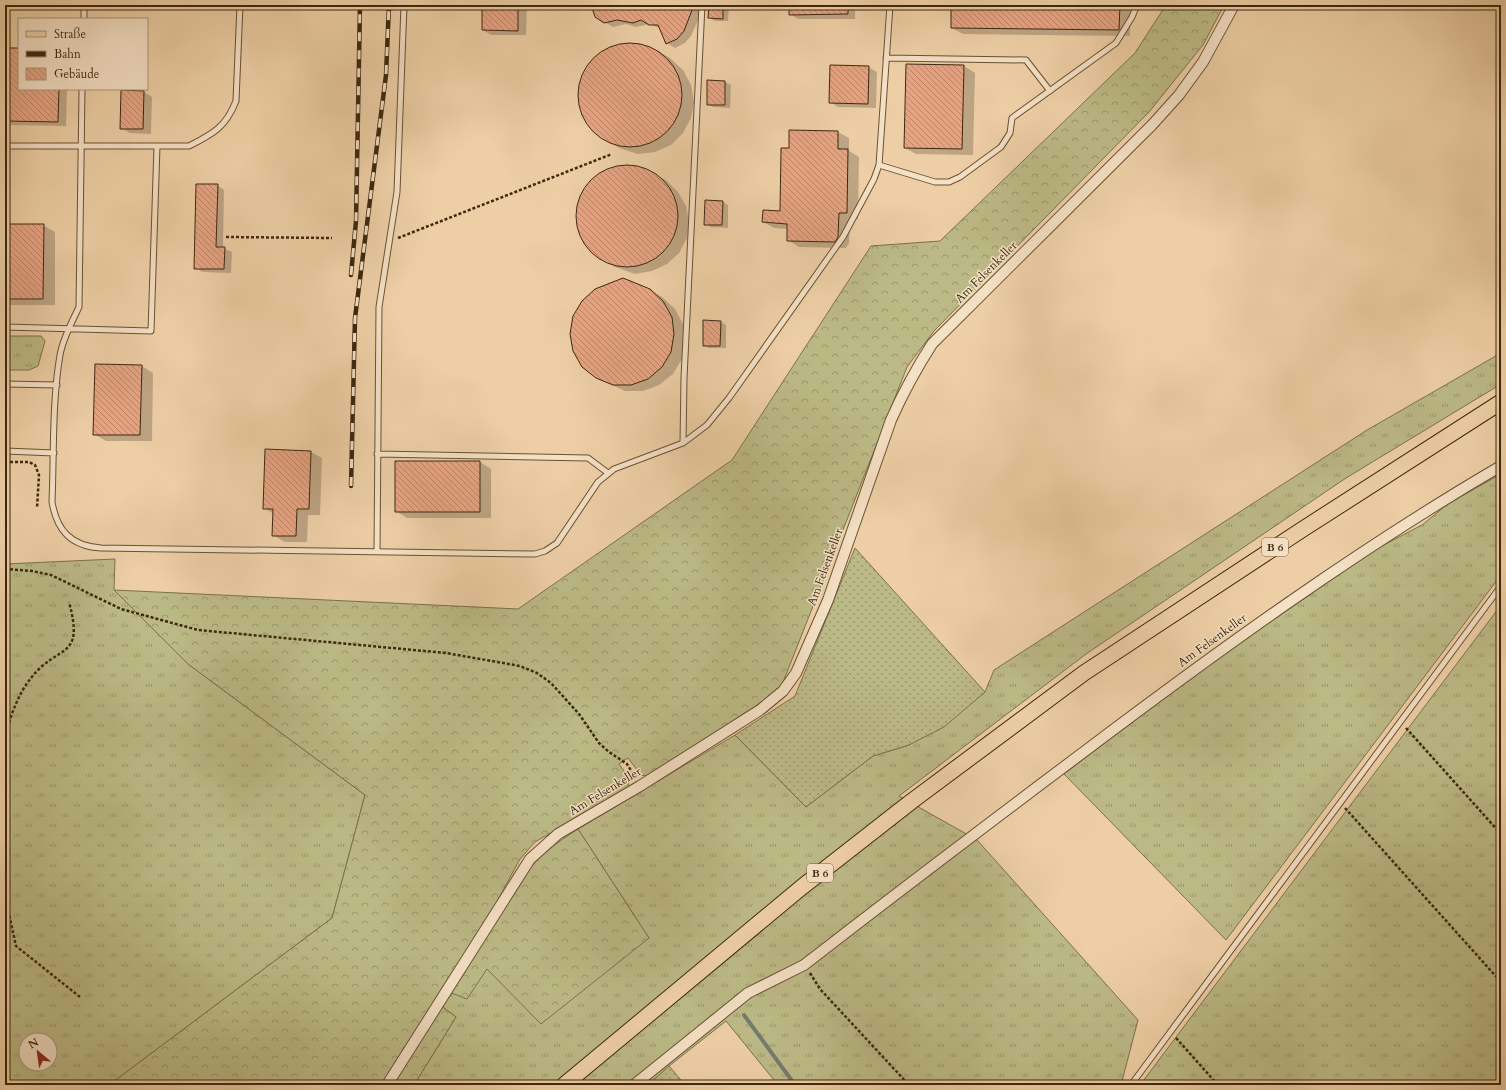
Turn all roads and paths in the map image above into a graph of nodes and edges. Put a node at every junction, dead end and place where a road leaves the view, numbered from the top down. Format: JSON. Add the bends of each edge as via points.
{"nodes":[{"id":1,"x":84,"y":5,"type":"edge"},
{"id":2,"x":240,"y":5,"type":"edge"},
{"id":3,"x":404,"y":5,"type":"edge"},
{"id":4,"x":702,"y":5,"type":"edge"},
{"id":5,"x":890,"y":5,"type":"edge"},
{"id":6,"x":1137,"y":5,"type":"edge"},
{"id":7,"x":1234,"y":5,"type":"edge"},
{"id":8,"x":84,"y":18,"type":"edge"},
{"id":9,"x":886,"y":58,"type":"junction"},
{"id":10,"x":82,"y":90,"type":"edge"},
{"id":11,"x":1050,"y":91,"type":"junction"},
{"id":12,"x":5,"y":146,"type":"edge"},
{"id":13,"x":157,"y":146,"type":"junction"},
{"id":14,"x":82,"y":147,"type":"junction"},
{"id":15,"x":612,"y":154,"type":"dead end"},
{"id":16,"x":879,"y":165,"type":"junction"},
{"id":17,"x":226,"y":237,"type":"dead end"},
{"id":18,"x":332,"y":238,"type":"dead end"},
{"id":19,"x":394,"y":240,"type":"dead end"},
{"id":20,"x":5,"y":328,"type":"edge"},
{"id":21,"x":68,"y":329,"type":"junction"},
{"id":22,"x":5,"y":384,"type":"edge"},
{"id":23,"x":57,"y":385,"type":"junction"},
{"id":24,"x":1501,"y":402,"type":"edge"},
{"id":25,"x":683,"y":443,"type":"junction"},
{"id":26,"x":5,"y":451,"type":"edge"},
{"id":27,"x":54,"y":453,"type":"junction"},
{"id":28,"x":378,"y":454,"type":"junction"},
{"id":29,"x":5,"y":462,"type":"edge"},
{"id":30,"x":1501,"y":466,"type":"edge"},
{"id":31,"x":608,"y":473,"type":"junction"},
{"id":32,"x":37,"y":508,"type":"dead end"},
{"id":33,"x":377,"y":552,"type":"junction"},
{"id":34,"x":5,"y":569,"type":"edge"},
{"id":35,"x":1501,"y":586,"type":"edge"},
{"id":36,"x":69,"y":602,"type":"dead end"},
{"id":37,"x":1400,"y":721,"type":"junction"},
{"id":38,"x":5,"y":737,"type":"edge"},
{"id":39,"x":640,"y":786,"type":"junction"},
{"id":40,"x":1340,"y":803,"type":"junction"},
{"id":41,"x":1501,"y":834,"type":"edge"},
{"id":42,"x":5,"y":896,"type":"edge"},
{"id":43,"x":804,"y":965,"type":"junction"},
{"id":44,"x":1501,"y":982,"type":"edge"},
{"id":45,"x":80,"y":997,"type":"dead end"},
{"id":46,"x":1170,"y":1032,"type":"junction"},
{"id":47,"x":387,"y":1085,"type":"edge"},
{"id":48,"x":564,"y":1085,"type":"edge"},
{"id":49,"x":634,"y":1085,"type":"edge"},
{"id":50,"x":909,"y":1085,"type":"edge"},
{"id":51,"x":1131,"y":1085,"type":"edge"},
{"id":52,"x":1218,"y":1085,"type":"edge"}],
"edges":[{"from":1,"to":8,"type":"lane"},
{"from":2,"to":13,"type":"lane","via":[[238,85],[236,101],[230,116],[214,134],[189,146]]},
{"from":3,"to":28,"type":"lane","via":[[397,192],[378,307]]},
{"from":4,"to":25,"type":"lane"},
{"from":5,"to":9,"type":"lane"},
{"from":6,"to":11,"type":"lane","via":[[1116,43]]},
{"from":7,"to":39,"type":"street","name":"Am Felsenkeller","via":[[1203,62],[1179,95],[932,344],[924,356],[905,388],[891,420],[828,600],[810,643],[796,673],[783,691],[760,710]]},
{"from":9,"to":11,"type":"lane","via":[[1026,60]]},
{"from":9,"to":16,"type":"lane"},
{"from":10,"to":14,"type":"lane"},
{"from":11,"to":16,"type":"lane","via":[[1012,118],[1010,133],[1001,147],[949,182],[935,182]]},
{"from":12,"to":14,"type":"lane"},
{"from":13,"to":14,"type":"lane"},
{"from":13,"to":21,"type":"lane","via":[[151,331]]},
{"from":14,"to":21,"type":"lane","via":[[79,307]]},
{"from":15,"to":19,"type":"path"},
{"from":16,"to":25,"type":"lane","via":[[842,237],[734,392],[707,425]]},
{"from":17,"to":18,"type":"path"},
{"from":20,"to":21,"type":"lane"},
{"from":21,"to":23,"type":"lane","via":[[60,354]]},
{"from":22,"to":23,"type":"lane"},
{"from":23,"to":27,"type":"lane"},
{"from":24,"to":48,"type":"main road","number":"B 6","via":[[1084,673],[912,801],[802,887]]},
{"from":25,"to":31,"type":"lane"},
{"from":26,"to":27,"type":"lane"},
{"from":27,"to":33,"type":"lane","via":[[52,502],[56,521],[64,533],[76,543],[89,547]]},
{"from":28,"to":31,"type":"lane","via":[[588,458]]},
{"from":28,"to":33,"type":"lane"},
{"from":29,"to":32,"type":"path","via":[[29,462],[35,465],[39,475]]},
{"from":30,"to":43,"type":"street","name":"Am Felsenkeller","via":[[1383,539],[1218,651]]},
{"from":31,"to":33,"type":"lane","via":[[598,482],[557,542],[545,551],[535,554]]},
{"from":34,"to":39,"type":"path","via":[[32,570],[51,575],[120,609],[198,630],[446,653],[520,666],[537,673],[551,684],[579,714],[599,743],[627,764]]},
{"from":35,"to":37,"type":"lane"},
{"from":36,"to":38,"type":"path","via":[[75,622],[74,639],[64,652],[32,676],[22,690]]},
{"from":37,"to":40,"type":"lane"},
{"from":37,"to":41,"type":"path"},
{"from":39,"to":47,"type":"street","name":"Am Felsenkeller","via":[[558,834],[530,859]]},
{"from":40,"to":44,"type":"path"},
{"from":40,"to":46,"type":"lane"},
{"from":42,"to":45,"type":"path","via":[[16,946]]},
{"from":43,"to":49,"type":"street","name":"Am Felsenkeller","via":[[748,992]]},
{"from":43,"to":50,"type":"path","via":[[820,989]]},
{"from":46,"to":51,"type":"lane"},
{"from":46,"to":52,"type":"path"}]}
